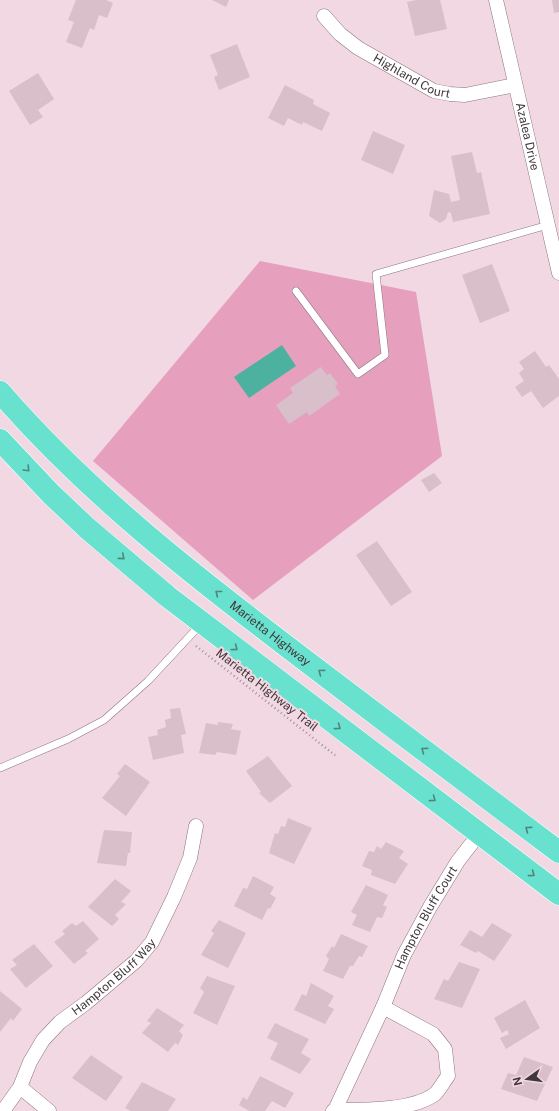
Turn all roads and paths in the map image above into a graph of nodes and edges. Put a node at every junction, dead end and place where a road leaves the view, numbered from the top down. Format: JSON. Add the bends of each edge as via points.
{"nodes":[{"id":1,"x":496,"y":0,"type":"edge"},
{"id":2,"x":324,"y":16,"type":"dead end"},
{"id":3,"x":515,"y":85,"type":"junction"},
{"id":4,"x":548,"y":225,"type":"junction"},
{"id":5,"x":559,"y":273,"type":"edge"},
{"id":6,"x":296,"y":291,"type":"dead end"},
{"id":7,"x":0,"y":392,"type":"edge"},
{"id":8,"x":0,"y":440,"type":"edge"},
{"id":9,"x":202,"y":623,"type":"junction"},
{"id":10,"x":187,"y":639,"type":"junction"},
{"id":11,"x":336,"y":756,"type":"dead end"},
{"id":12,"x":0,"y":768,"type":"edge"},
{"id":13,"x":196,"y":826,"type":"dead end"},
{"id":14,"x":479,"y":834,"type":"junction"},
{"id":15,"x":559,"y":852,"type":"edge"},
{"id":16,"x":559,"y":894,"type":"edge"},
{"id":17,"x":383,"y":1007,"type":"junction"},
{"id":18,"x":20,"y":1087,"type":"junction"},
{"id":19,"x":334,"y":1110,"type":"edge"},
{"id":20,"x":3,"y":1111,"type":"edge"},
{"id":21,"x":49,"y":1111,"type":"edge"}],
"edges":[{"from":1,"to":3,"type":"street","name":"Azalea Drive"},
{"from":2,"to":3,"type":"street","name":"Highland Court","via":[[340,34],[358,48],[434,91],[465,95]]},
{"from":3,"to":4,"type":"street","name":"Azalea Drive"},
{"from":4,"to":5,"type":"street","name":"Azalea Drive"},
{"from":4,"to":6,"type":"lane","via":[[376,274],[385,355],[358,374]]},
{"from":15,"to":7,"type":"highway","name":"Marietta Highway","one_way":true,"via":[[199,578],[119,511]]},
{"from":8,"to":9,"type":"highway","one_way":true,"via":[[87,528]]},
{"from":9,"to":10,"type":"lane"},
{"from":9,"to":14,"type":"highway","one_way":true},
{"from":10,"to":11,"type":"path","name":"Marietta Highway Trail"},
{"from":10,"to":12,"type":"lane","via":[[148,681],[104,720],[68,739]]},
{"from":13,"to":18,"type":"street","name":"Hampton Bluff Way","via":[[187,864],[152,942],[136,961],[60,1022],[43,1040],[30,1062]]},
{"from":14,"to":16,"type":"highway","one_way":true},
{"from":14,"to":17,"type":"street","name":"Hampton Bluff Court","via":[[458,861],[430,907],[404,955]]},
{"from":17,"to":19,"type":"street","name":"Hampton Bluff Court"},
{"from":17,"to":19,"type":"street","name":"Hampton Bluff Court","via":[[433,1034],[445,1050],[448,1076],[435,1094],[416,1104],[384,1109]]},
{"from":18,"to":20,"type":"street","name":"Hampton Bluff Way"},
{"from":18,"to":21,"type":"street"}]}
